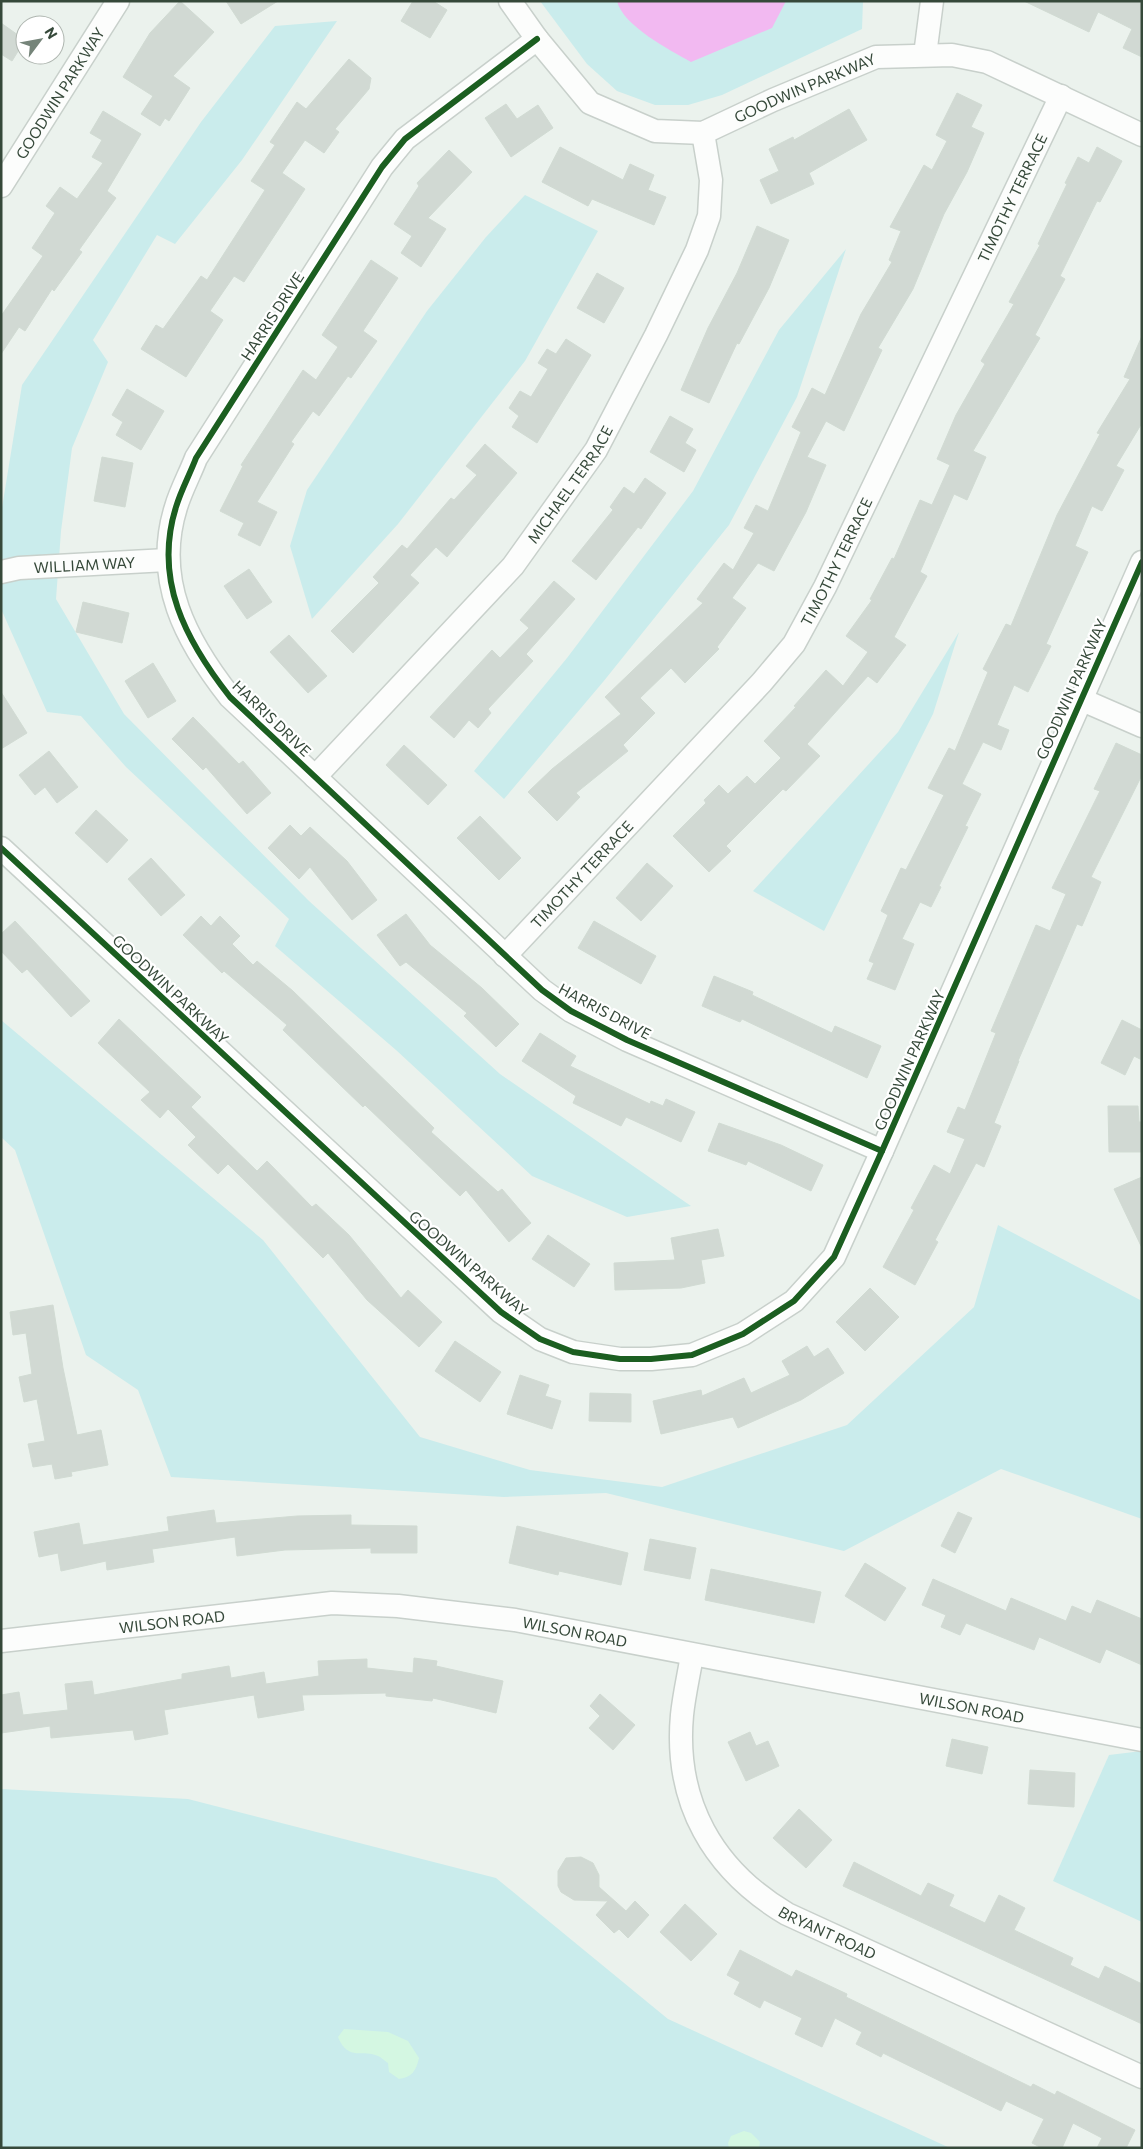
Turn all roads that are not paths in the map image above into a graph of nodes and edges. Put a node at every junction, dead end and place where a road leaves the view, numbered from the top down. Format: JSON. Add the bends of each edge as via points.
{"nodes":[{"id":1,"x":118,"y":1,"type":"edge"},
{"id":2,"x":510,"y":1,"type":"edge"},
{"id":3,"x":932,"y":1,"type":"edge"},
{"id":4,"x":536,"y":39,"type":"junction"},
{"id":5,"x":925,"y":55,"type":"junction"},
{"id":6,"x":1061,"y":96,"type":"junction"},
{"id":7,"x":703,"y":132,"type":"junction"},
{"id":8,"x":1142,"y":134,"type":"edge"},
{"id":9,"x":1,"y":186,"type":"edge"},
{"id":10,"x":167,"y":560,"type":"junction"},
{"id":11,"x":1142,"y":562,"type":"edge"},
{"id":12,"x":1,"y":572,"type":"edge"},
{"id":13,"x":1080,"y":700,"type":"junction"},
{"id":14,"x":1142,"y":726,"type":"edge"},
{"id":15,"x":315,"y":777,"type":"junction"},
{"id":16,"x":1,"y":848,"type":"edge"},
{"id":17,"x":505,"y":956,"type":"junction"},
{"id":18,"x":882,"y":1151,"type":"junction"},
{"id":19,"x":2,"y":1635,"type":"edge"},
{"id":20,"x":692,"y":1654,"type":"junction"},
{"id":21,"x":1142,"y":1740,"type":"edge"},
{"id":22,"x":1142,"y":2077,"type":"edge"}],
"edges":[{"from":1,"to":9,"type":"street","name":"GOODWIN PARKWAY"},
{"from":2,"to":4,"type":"street","name":"GOODWIN PARKWAY"},
{"from":3,"to":5,"type":"street"},
{"from":4,"to":7,"type":"street","name":"GOODWIN PARKWAY","via":[[590,103],[655,131]]},
{"from":4,"to":10,"type":"street","name":"HARRIS DRIVE","via":[[405,139],[382,167],[196,458],[176,508]]},
{"from":5,"to":6,"type":"street","name":"GOODWIN PARKWAY","via":[[952,55],[987,62]]},
{"from":5,"to":7,"type":"street","name":"GOODWIN PARKWAY","via":[[876,58]]},
{"from":6,"to":8,"type":"street","name":"GOODWIN PARKWAY"},
{"from":6,"to":17,"type":"street","name":"TIMOTHY TERRACE","via":[[826,587],[794,644]]},
{"from":7,"to":15,"type":"street","name":"MICHAEL TERRACE","via":[[711,180],[710,216],[656,335],[596,450],[513,566]]},
{"from":10,"to":12,"type":"street","name":"WILLIAM WAY","via":[[19,568]]},
{"from":10,"to":15,"type":"street","name":"HARRIS DRIVE","via":[[179,616],[204,663],[230,697]]},
{"from":11,"to":13,"type":"street","name":"GOODWIN PARKWAY"},
{"from":13,"to":14,"type":"street"},
{"from":13,"to":18,"type":"street","name":"GOODWIN PARKWAY"},
{"from":15,"to":17,"type":"street","name":"HARRIS DRIVE"},
{"from":16,"to":18,"type":"street","name":"GOODWIN PARKWAY","via":[[501,1312],[540,1340],[574,1352],[620,1359],[692,1355],[743,1334],[794,1302],[834,1257]]},
{"from":17,"to":18,"type":"street","name":"HARRIS DRIVE","via":[[542,990],[572,1011]]},
{"from":19,"to":20,"type":"street","name":"WILSON ROAD","via":[[332,1603],[398,1606],[515,1620]]},
{"from":20,"to":21,"type":"street","name":"WILSON ROAD"},
{"from":20,"to":22,"type":"street","name":"BRYANT ROAD","via":[[682,1716],[684,1774],[689,1797],[706,1837],[744,1884],[787,1914]]}]}
